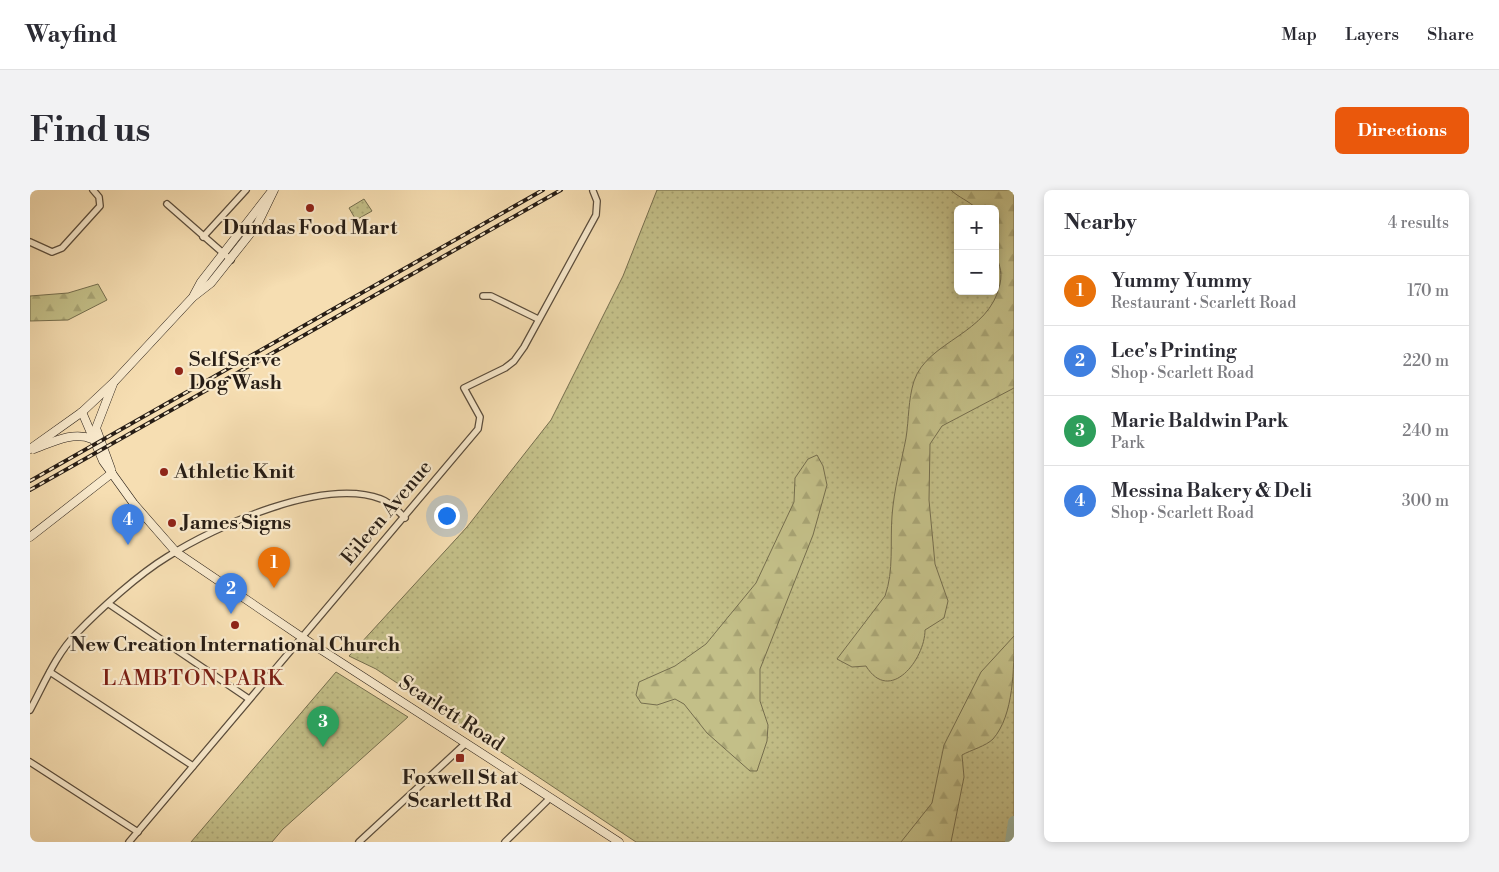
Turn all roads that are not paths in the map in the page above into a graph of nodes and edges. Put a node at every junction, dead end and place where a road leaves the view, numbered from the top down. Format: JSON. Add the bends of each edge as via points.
{"nodes":[{"id":1,"x":93,"y":190,"type":"edge"},
{"id":2,"x":246,"y":190,"type":"edge"},
{"id":3,"x":273,"y":190,"type":"edge"},
{"id":4,"x":593,"y":192,"type":"dead end"},
{"id":5,"x":167,"y":204,"type":"dead end"},
{"id":6,"x":204,"y":237,"type":"junction"},
{"id":7,"x":30,"y":242,"type":"edge"},
{"id":8,"x":224,"y":254,"type":"junction"},
{"id":9,"x":231,"y":260,"type":"junction"},
{"id":10,"x":483,"y":296,"type":"dead end"},
{"id":11,"x":194,"y":297,"type":"junction"},
{"id":12,"x":538,"y":319,"type":"junction"},
{"id":13,"x":114,"y":382,"type":"junction"},
{"id":14,"x":82,"y":412,"type":"junction"},
{"id":15,"x":92,"y":439,"type":"junction"},
{"id":16,"x":31,"y":446,"type":"edge"},
{"id":17,"x":112,"y":473,"type":"junction"},
{"id":18,"x":404,"y":518,"type":"junction"},
{"id":19,"x":30,"y":537,"type":"edge"},
{"id":20,"x":176,"y":552,"type":"junction"},
{"id":21,"x":109,"y":604,"type":"junction"},
{"id":22,"x":303,"y":638,"type":"junction"},
{"id":23,"x":50,"y":672,"type":"junction"},
{"id":24,"x":250,"y":699,"type":"junction"},
{"id":25,"x":30,"y":710,"type":"edge"},
{"id":26,"x":466,"y":743,"type":"junction"},
{"id":27,"x":30,"y":762,"type":"edge"},
{"id":28,"x":193,"y":766,"type":"junction"},
{"id":29,"x":550,"y":798,"type":"junction"},
{"id":30,"x":138,"y":832,"type":"junction"},
{"id":31,"x":129,"y":842,"type":"edge"},
{"id":32,"x":359,"y":842,"type":"edge"},
{"id":33,"x":505,"y":842,"type":"edge"},
{"id":34,"x":619,"y":842,"type":"edge"}],
"edges":[{"from":1,"to":7,"type":"street","via":[[99,197],[100,206],[62,248],[52,252]]},
{"from":2,"to":6,"type":"street"},
{"from":3,"to":8,"type":"main road"},
{"from":3,"to":9,"type":"main road","via":[[257,225]]},
{"from":4,"to":12,"type":"street","name":"Eileen Avenue","via":[[598,201],[596,215]]},
{"from":5,"to":6,"type":"street"},
{"from":6,"to":8,"type":"street"},
{"from":8,"to":9,"type":"street"},
{"from":8,"to":11,"type":"main road","via":[[201,282]]},
{"from":9,"to":11,"type":"main road"},
{"from":10,"to":12,"type":"street","via":[[491,296]]},
{"from":11,"to":13,"type":"main road"},
{"from":12,"to":18,"type":"street","name":"Eileen Avenue","via":[[514,361],[464,388],[481,424]]},
{"from":13,"to":14,"type":"main road"},
{"from":13,"to":17,"type":"main road","name":"Scarlett Road","via":[[96,428]]},
{"from":14,"to":15,"type":"main road","name":"Scarlett Road"},
{"from":14,"to":16,"type":"main road"},
{"from":15,"to":16,"type":"main road","via":[[69,437]]},
{"from":15,"to":17,"type":"main road","name":"Scarlett Road"},
{"from":17,"to":19,"type":"main road"},
{"from":17,"to":20,"type":"main road","name":"Scarlett Road"},
{"from":18,"to":20,"type":"street","via":[[382,499],[348,493],[325,496],[243,517]]},
{"from":18,"to":22,"type":"street","name":"Eileen Avenue"},
{"from":20,"to":21,"type":"street"},
{"from":20,"to":22,"type":"main road","name":"Scarlett Road"},
{"from":21,"to":23,"type":"street","via":[[76,634]]},
{"from":21,"to":24,"type":"street"},
{"from":22,"to":24,"type":"street","name":"Eileen Avenue"},
{"from":22,"to":26,"type":"main road","name":"Scarlett Road"},
{"from":23,"to":25,"type":"street"},
{"from":23,"to":28,"type":"street"},
{"from":24,"to":28,"type":"street","name":"Eileen Avenue"},
{"from":26,"to":29,"type":"main road","name":"Scarlett Road"},
{"from":26,"to":32,"type":"street"},
{"from":27,"to":30,"type":"street"},
{"from":28,"to":30,"type":"street","name":"Eileen Avenue"},
{"from":29,"to":33,"type":"street"},
{"from":29,"to":34,"type":"main road","name":"Scarlett Road"},
{"from":30,"to":31,"type":"street","name":"Eileen Avenue"}]}
